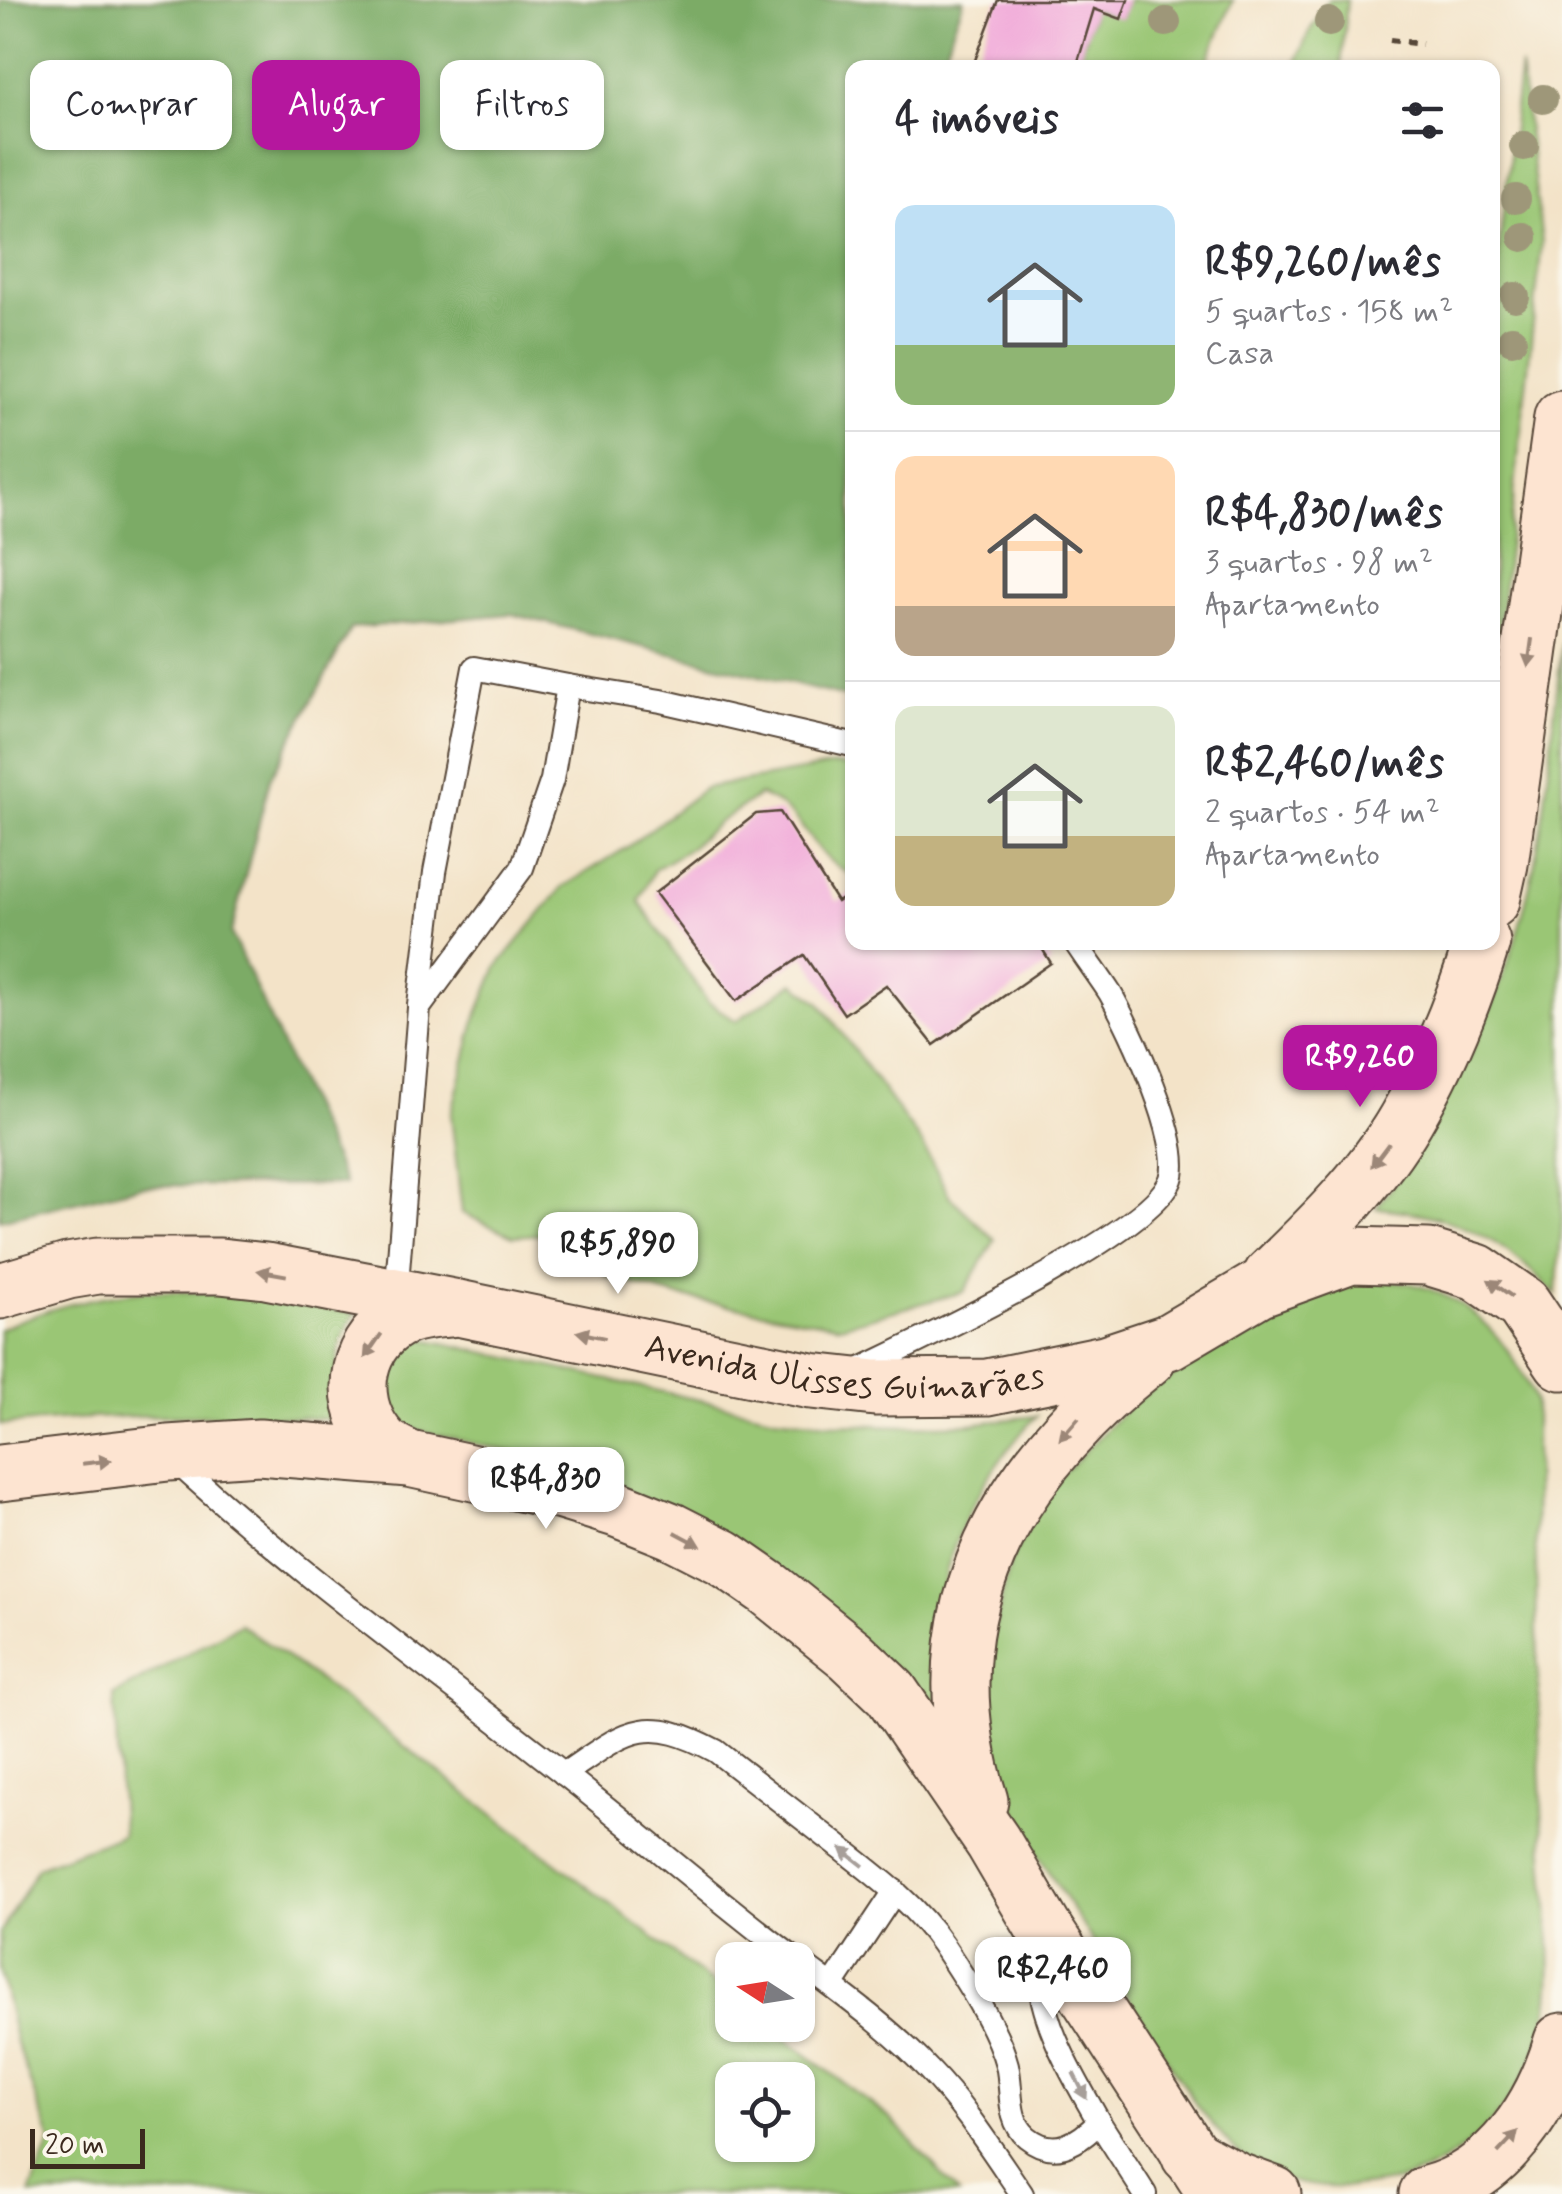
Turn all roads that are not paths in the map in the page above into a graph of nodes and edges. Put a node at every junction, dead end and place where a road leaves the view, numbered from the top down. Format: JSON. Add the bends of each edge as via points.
{"nodes":[{"id":1,"x":1562,"y":418,"type":"edge"},
{"id":2,"x":568,"y":686,"type":"junction"},
{"id":3,"x":845,"y":743,"type":"edge"},
{"id":4,"x":1500,"y":864,"type":"edge"},
{"id":5,"x":1080,"y":950,"type":"edge"},
{"id":6,"x":1479,"y":950,"type":"edge"},
{"id":7,"x":418,"y":1008,"type":"junction"},
{"id":8,"x":1258,"y":1289,"type":"junction"},
{"id":9,"x":0,"y":1291,"type":"edge"},
{"id":10,"x":396,"y":1296,"type":"junction"},
{"id":11,"x":458,"y":1308,"type":"junction"},
{"id":12,"x":1168,"y":1342,"type":"junction"},
{"id":13,"x":1562,"y":1362,"type":"edge"},
{"id":14,"x":832,"y":1383,"type":"junction"},
{"id":15,"x":168,"y":1453,"type":"junction"},
{"id":16,"x":409,"y":1459,"type":"junction"},
{"id":17,"x":0,"y":1473,"type":"edge"},
{"id":18,"x":564,"y":1774,"type":"junction"},
{"id":19,"x":993,"y":1842,"type":"junction"},
{"id":20,"x":895,"y":1891,"type":"junction"},
{"id":21,"x":1043,"y":1927,"type":"junction"},
{"id":22,"x":773,"y":1942,"type":"edge"},
{"id":23,"x":815,"y":1973,"type":"edge"},
{"id":24,"x":832,"y":1986,"type":"junction"},
{"id":25,"x":1562,"y":2040,"type":"edge"},
{"id":26,"x":1099,"y":2122,"type":"junction"},
{"id":27,"x":1203,"y":2175,"type":"edge"},
{"id":28,"x":1022,"y":2194,"type":"edge"},
{"id":29,"x":1144,"y":2194,"type":"edge"},
{"id":30,"x":1273,"y":2194,"type":"edge"},
{"id":31,"x":1427,"y":2194,"type":"edge"}],
"edges":[{"from":1,"to":4,"type":"main road","one_way":true},
{"from":2,"to":3,"type":"lane"},
{"from":2,"to":7,"type":"lane","via":[[552,780],[522,868]]},
{"from":2,"to":7,"type":"lane","via":[[474,668],[435,872]]},
{"from":5,"to":14,"type":"lane","via":[[1110,993],[1150,1077],[1173,1152],[1171,1180],[1128,1223],[1050,1272]]},
{"from":6,"to":8,"type":"main road","one_way":true,"via":[[1459,1012],[1405,1122],[1318,1231]]},
{"from":7,"to":10,"type":"lane"},
{"from":8,"to":12,"type":"main road","name":"Avenida Ulisses Guimarães"},
{"from":13,"to":8,"type":"main road","one_way":true,"via":[[1523,1304],[1477,1272],[1428,1257],[1351,1255]]},
{"from":10,"to":9,"type":"main road","name":"Avenida Ulisses Guimarães","one_way":true,"via":[[202,1266],[98,1266]]},
{"from":10,"to":11,"type":"main road","name":"Avenida Ulisses Guimarães"},
{"from":14,"to":11,"type":"main road","name":"Avenida Ulisses Guimarães","one_way":true},
{"from":11,"to":16,"type":"main road","one_way":true,"via":[[398,1320],[374,1339],[361,1364],[358,1394],[366,1422],[384,1445]]},
{"from":12,"to":14,"type":"main road","name":"Avenida Ulisses Guimarães","via":[[1105,1363],[988,1387]]},
{"from":12,"to":19,"type":"main road","one_way":true,"via":[[1098,1398],[1039,1465],[1016,1495],[978,1582],[959,1668],[961,1720]]},
{"from":15,"to":16,"type":"main road","via":[[259,1447]]},
{"from":17,"to":15,"type":"main road","one_way":true},
{"from":15,"to":18,"type":"lane","via":[[242,1523]]},
{"from":16,"to":19,"type":"main road","one_way":true,"via":[[617,1509],[672,1531],[769,1588],[891,1693]]},
{"from":20,"to":18,"type":"lane","one_way":true,"via":[[692,1738],[666,1730],[624,1734]]},
{"from":18,"to":22,"type":"lane"},
{"from":19,"to":21,"type":"main road"},
{"from":20,"to":24,"type":"lane"},
{"from":20,"to":26,"type":"lane","via":[[924,1918],[997,2040],[1013,2116],[1024,2134],[1041,2146],[1062,2148],[1084,2139]]},
{"from":21,"to":26,"type":"lane","one_way":true,"via":[[1038,1971],[1047,2014]]},
{"from":21,"to":27,"type":"main road"},
{"from":23,"to":24,"type":"lane"},
{"from":24,"to":28,"type":"lane","via":[[930,2070]]},
{"from":31,"to":25,"type":"main road","one_way":true,"via":[[1491,2160],[1527,2121]]},
{"from":26,"to":29,"type":"lane"},
{"from":27,"to":30,"type":"main road"}]}
